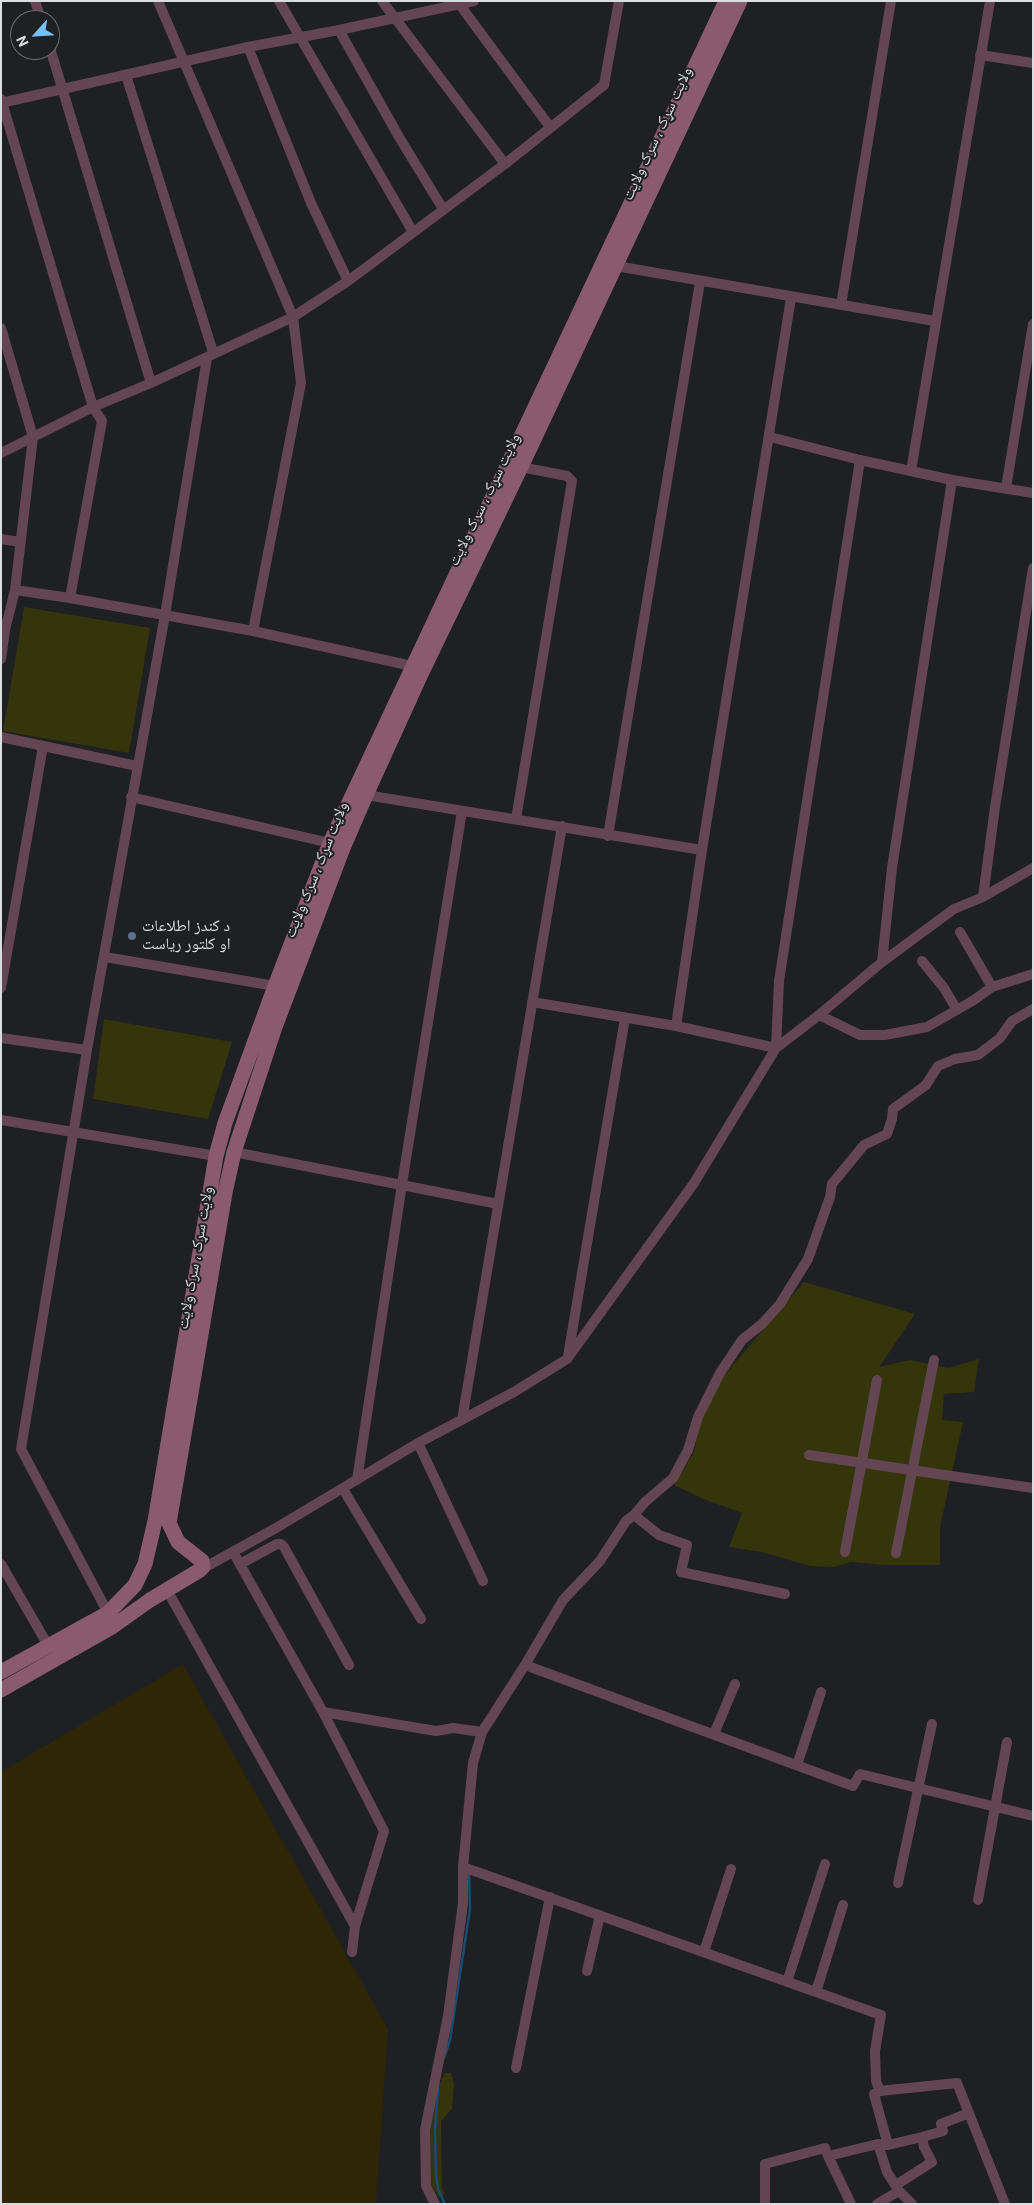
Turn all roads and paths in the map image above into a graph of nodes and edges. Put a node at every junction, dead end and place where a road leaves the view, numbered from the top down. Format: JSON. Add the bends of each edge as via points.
{"nodes":[{"id":1,"x":158,"y":1,"type":"edge"},
{"id":2,"x":279,"y":1,"type":"edge"},
{"id":3,"x":382,"y":1,"type":"edge"},
{"id":4,"x":474,"y":1,"type":"edge"},
{"id":5,"x":619,"y":1,"type":"edge"},
{"id":6,"x":726,"y":1,"type":"edge"},
{"id":7,"x":740,"y":1,"type":"edge"},
{"id":8,"x":891,"y":1,"type":"edge"},
{"id":9,"x":990,"y":1,"type":"edge"},
{"id":10,"x":458,"y":3,"type":"edge"},
{"id":11,"x":394,"y":18,"type":"junction"},
{"id":12,"x":340,"y":30,"type":"junction"},
{"id":13,"x":301,"y":38,"type":"junction"},
{"id":14,"x":248,"y":46,"type":"junction"},
{"id":15,"x":980,"y":55,"type":"junction"},
{"id":16,"x":54,"y":60,"type":"edge"},
{"id":17,"x":184,"y":61,"type":"junction"},
{"id":18,"x":1033,"y":63,"type":"edge"},
{"id":19,"x":126,"y":75,"type":"junction"},
{"id":20,"x":63,"y":90,"type":"junction"},
{"id":21,"x":2,"y":101,"type":"edge"},
{"id":22,"x":550,"y":127,"type":"junction"},
{"id":23,"x":505,"y":164,"type":"junction"},
{"id":24,"x":444,"y":209,"type":"junction"},
{"id":25,"x":413,"y":232,"type":"junction"},
{"id":26,"x":616,"y":266,"type":"junction"},
{"id":27,"x":348,"y":282,"type":"junction"},
{"id":28,"x":700,"y":282,"type":"junction"},
{"id":29,"x":791,"y":298,"type":"junction"},
{"id":30,"x":841,"y":305,"type":"junction"},
{"id":31,"x":293,"y":317,"type":"junction"},
{"id":32,"x":935,"y":322,"type":"junction"},
{"id":33,"x":1033,"y":324,"type":"edge"},
{"id":34,"x":1,"y":328,"type":"edge"},
{"id":35,"x":210,"y":355,"type":"junction"},
{"id":36,"x":151,"y":383,"type":"junction"},
{"id":37,"x":93,"y":407,"type":"junction"},
{"id":38,"x":33,"y":437,"type":"junction"},
{"id":39,"x":770,"y":437,"type":"junction"},
{"id":40,"x":1,"y":454,"type":"edge"},
{"id":41,"x":860,"y":460,"type":"junction"},
{"id":42,"x":521,"y":467,"type":"junction"},
{"id":43,"x":910,"y":471,"type":"junction"},
{"id":44,"x":952,"y":480,"type":"junction"},
{"id":45,"x":1006,"y":488,"type":"junction"},
{"id":46,"x":1033,"y":493,"type":"edge"},
{"id":47,"x":1,"y":539,"type":"edge"},
{"id":48,"x":20,"y":542,"type":"junction"},
{"id":49,"x":1033,"y":568,"type":"edge"},
{"id":50,"x":15,"y":590,"type":"junction"},
{"id":51,"x":70,"y":598,"type":"junction"},
{"id":52,"x":165,"y":615,"type":"junction"},
{"id":53,"x":3,"y":629,"type":"edge"},
{"id":54,"x":253,"y":631,"type":"junction"},
{"id":55,"x":1,"y":659,"type":"edge"},
{"id":56,"x":412,"y":666,"type":"junction"},
{"id":57,"x":1,"y":737,"type":"edge"},
{"id":58,"x":43,"y":746,"type":"junction"},
{"id":59,"x":137,"y":766,"type":"junction"},
{"id":60,"x":366,"y":795,"type":"junction"},
{"id":61,"x":131,"y":797,"type":"junction"},
{"id":62,"x":462,"y":811,"type":"junction"},
{"id":63,"x":516,"y":819,"type":"junction"},
{"id":64,"x":562,"y":826,"type":"junction"},
{"id":65,"x":608,"y":836,"type":"junction"},
{"id":66,"x":330,"y":843,"type":"junction"},
{"id":67,"x":702,"y":850,"type":"junction"},
{"id":68,"x":1033,"y":868,"type":"edge"},
{"id":69,"x":983,"y":897,"type":"junction"},
{"id":70,"x":960,"y":932,"type":"dead end"},
{"id":71,"x":105,"y":957,"type":"junction"},
{"id":72,"x":882,"y":962,"type":"junction"},
{"id":73,"x":922,"y":962,"type":"dead end"},
{"id":74,"x":1033,"y":974,"type":"edge"},
{"id":75,"x":275,"y":986,"type":"junction"},
{"id":76,"x":992,"y":987,"type":"junction"},
{"id":77,"x":1,"y":988,"type":"edge"},
{"id":78,"x":532,"y":1002,"type":"junction"},
{"id":79,"x":1033,"y":1009,"type":"edge"},
{"id":80,"x":957,"y":1010,"type":"junction"},
{"id":81,"x":819,"y":1015,"type":"junction"},
{"id":82,"x":625,"y":1018,"type":"junction"},
{"id":83,"x":676,"y":1026,"type":"junction"},
{"id":84,"x":1,"y":1038,"type":"edge"},
{"id":85,"x":776,"y":1048,"type":"junction"},
{"id":86,"x":87,"y":1050,"type":"junction"},
{"id":87,"x":1,"y":1120,"type":"edge"},
{"id":88,"x":74,"y":1134,"type":"junction"},
{"id":89,"x":234,"y":1152,"type":"junction"},
{"id":90,"x":216,"y":1156,"type":"junction"},
{"id":91,"x":402,"y":1184,"type":"junction"},
{"id":92,"x":498,"y":1204,"type":"junction"},
{"id":93,"x":568,"y":1359,"type":"junction"},
{"id":94,"x":934,"y":1360,"type":"dead end"},
{"id":95,"x":876,"y":1380,"type":"dead end"},
{"id":96,"x":462,"y":1420,"type":"junction"},
{"id":97,"x":418,"y":1443,"type":"junction"},
{"id":98,"x":809,"y":1455,"type":"dead end"},
{"id":99,"x":861,"y":1463,"type":"junction"},
{"id":100,"x":912,"y":1470,"type":"junction"},
{"id":101,"x":357,"y":1480,"type":"junction"},
{"id":102,"x":1033,"y":1488,"type":"edge"},
{"id":103,"x":343,"y":1489,"type":"junction"},
{"id":104,"x":634,"y":1515,"type":"junction"},
{"id":105,"x":162,"y":1522,"type":"junction"},
{"id":106,"x":234,"y":1552,"type":"junction"},
{"id":107,"x":845,"y":1552,"type":"dead end"},
{"id":108,"x":896,"y":1553,"type":"dead end"},
{"id":109,"x":1,"y":1564,"type":"edge"},
{"id":110,"x":240,"y":1564,"type":"junction"},
{"id":111,"x":200,"y":1570,"type":"junction"},
{"id":112,"x":482,"y":1580,"type":"dead end"},
{"id":113,"x":167,"y":1590,"type":"junction"},
{"id":114,"x":785,"y":1594,"type":"dead end"},
{"id":115,"x":108,"y":1613,"type":"junction"},
{"id":116,"x":421,"y":1619,"type":"dead end"},
{"id":117,"x":49,"y":1647,"type":"junction"},
{"id":118,"x":349,"y":1665,"type":"dead end"},
{"id":119,"x":525,"y":1665,"type":"junction"},
{"id":120,"x":1,"y":1672,"type":"edge"},
{"id":121,"x":735,"y":1684,"type":"dead end"},
{"id":122,"x":1,"y":1690,"type":"edge"},
{"id":123,"x":821,"y":1692,"type":"dead end"},
{"id":124,"x":323,"y":1712,"type":"junction"},
{"id":125,"x":932,"y":1724,"type":"dead end"},
{"id":126,"x":482,"y":1732,"type":"junction"},
{"id":127,"x":714,"y":1734,"type":"junction"},
{"id":128,"x":1007,"y":1742,"type":"dead end"},
{"id":129,"x":797,"y":1765,"type":"junction"},
{"id":130,"x":920,"y":1788,"type":"junction"},
{"id":131,"x":995,"y":1807,"type":"junction"},
{"id":132,"x":1033,"y":1816,"type":"edge"},
{"id":133,"x":825,"y":1864,"type":"dead end"},
{"id":134,"x":463,"y":1867,"type":"junction"},
{"id":135,"x":731,"y":1869,"type":"dead end"},
{"id":136,"x":898,"y":1883,"type":"dead end"},
{"id":137,"x":550,"y":1897,"type":"junction"},
{"id":138,"x":978,"y":1900,"type":"dead end"},
{"id":139,"x":843,"y":1905,"type":"dead end"},
{"id":140,"x":600,"y":1915,"type":"junction"},
{"id":141,"x":355,"y":1926,"type":"junction"},
{"id":142,"x":352,"y":1952,"type":"dead end"},
{"id":143,"x":704,"y":1952,"type":"junction"},
{"id":144,"x":587,"y":1971,"type":"dead end"},
{"id":145,"x":787,"y":1982,"type":"junction"},
{"id":146,"x":816,"y":1992,"type":"junction"},
{"id":147,"x":516,"y":2068,"type":"dead end"},
{"id":148,"x":880,"y":2091,"type":"junction"},
{"id":149,"x":969,"y":2113,"type":"junction"},
{"id":150,"x":922,"y":2136,"type":"junction"},
{"id":151,"x":883,"y":2144,"type":"junction"},
{"id":152,"x":828,"y":2156,"type":"junction"},
{"id":153,"x":897,"y":2188,"type":"junction"},
{"id":154,"x":435,"y":2204,"type":"edge"},
{"id":155,"x":765,"y":2204,"type":"edge"},
{"id":156,"x":852,"y":2204,"type":"edge"},
{"id":157,"x":877,"y":2204,"type":"edge"},
{"id":158,"x":912,"y":2204,"type":"edge"},
{"id":159,"x":1004,"y":2204,"type":"edge"}],
"edges":[{"from":1,"to":17,"type":"street"},
{"from":2,"to":13,"type":"street"},
{"from":3,"to":11,"type":"street"},
{"from":4,"to":10,"type":"street"},
{"from":5,"to":22,"type":"street","via":[[604,85]]},
{"from":6,"to":56,"type":"main road","name":"ولایت سړک ، سرک ولایت"},
{"from":7,"to":26,"type":"main road","name":"ولایت سړک ، سرک ولایت"},
{"from":8,"to":30,"type":"street"},
{"from":9,"to":15,"type":"street"},
{"from":10,"to":11,"type":"street"},
{"from":10,"to":22,"type":"street"},
{"from":11,"to":12,"type":"street"},
{"from":11,"to":23,"type":"street"},
{"from":12,"to":13,"type":"street"},
{"from":12,"to":24,"type":"street","via":[[399,137]]},
{"from":13,"to":14,"type":"street"},
{"from":13,"to":25,"type":"street"},
{"from":14,"to":17,"type":"street"},
{"from":14,"to":27,"type":"street","via":[[311,203]]},
{"from":15,"to":18,"type":"street"},
{"from":15,"to":32,"type":"street"},
{"from":16,"to":20,"type":"street"},
{"from":17,"to":19,"type":"street"},
{"from":17,"to":31,"type":"street"},
{"from":19,"to":20,"type":"street"},
{"from":19,"to":35,"type":"street"},
{"from":20,"to":21,"type":"street"},
{"from":20,"to":36,"type":"street"},
{"from":21,"to":37,"type":"street"},
{"from":22,"to":23,"type":"street"},
{"from":23,"to":24,"type":"street"},
{"from":24,"to":25,"type":"street"},
{"from":25,"to":27,"type":"street"},
{"from":26,"to":28,"type":"street"},
{"from":26,"to":42,"type":"main road","name":"ولایت سړک ، سرک ولایت"},
{"from":27,"to":31,"type":"street"},
{"from":28,"to":29,"type":"street"},
{"from":28,"to":65,"type":"street"},
{"from":29,"to":30,"type":"street"},
{"from":29,"to":39,"type":"street"},
{"from":30,"to":32,"type":"street"},
{"from":31,"to":35,"type":"street"},
{"from":31,"to":54,"type":"street","via":[[301,383]]},
{"from":32,"to":43,"type":"street"},
{"from":33,"to":45,"type":"street"},
{"from":34,"to":38,"type":"street"},
{"from":35,"to":36,"type":"street"},
{"from":35,"to":52,"type":"street"},
{"from":36,"to":37,"type":"street"},
{"from":37,"to":38,"type":"street"},
{"from":37,"to":51,"type":"street","via":[[102,421]]},
{"from":38,"to":40,"type":"street"},
{"from":38,"to":48,"type":"street"},
{"from":39,"to":41,"type":"street"},
{"from":39,"to":67,"type":"street"},
{"from":41,"to":43,"type":"street"},
{"from":41,"to":85,"type":"street","via":[[779,982]]},
{"from":42,"to":60,"type":"main road","name":"ولایت سړک ، سرک ولایت"},
{"from":42,"to":63,"type":"street","via":[[567,476],[572,481]]},
{"from":43,"to":44,"type":"street"},
{"from":44,"to":45,"type":"street"},
{"from":44,"to":72,"type":"street","via":[[892,868]]},
{"from":45,"to":46,"type":"street"},
{"from":47,"to":48,"type":"street"},
{"from":48,"to":50,"type":"street"},
{"from":49,"to":69,"type":"street"},
{"from":50,"to":51,"type":"street"},
{"from":50,"to":53,"type":"street"},
{"from":51,"to":52,"type":"street"},
{"from":52,"to":54,"type":"street"},
{"from":52,"to":59,"type":"street"},
{"from":53,"to":55,"type":"street"},
{"from":54,"to":56,"type":"street"},
{"from":56,"to":66,"type":"main road","name":"ولایت سړک ، سرک ولایت"},
{"from":57,"to":58,"type":"street"},
{"from":58,"to":59,"type":"street"},
{"from":58,"to":77,"type":"street"},
{"from":59,"to":61,"type":"street"},
{"from":60,"to":62,"type":"street"},
{"from":60,"to":89,"type":"main road","name":"ولایت سړک ، سرک ولایت","via":[[275,1027]]},
{"from":61,"to":66,"type":"street"},
{"from":61,"to":71,"type":"street"},
{"from":62,"to":63,"type":"street"},
{"from":62,"to":91,"type":"street"},
{"from":63,"to":64,"type":"street"},
{"from":64,"to":65,"type":"street"},
{"from":64,"to":78,"type":"street"},
{"from":65,"to":67,"type":"street"},
{"from":66,"to":75,"type":"main road","name":"ولایت سړک ، سرک ولایت"},
{"from":67,"to":83,"type":"street"},
{"from":68,"to":69,"type":"street"},
{"from":69,"to":72,"type":"street","via":[[954,909]]},
{"from":70,"to":76,"type":"street"},
{"from":71,"to":75,"type":"street"},
{"from":71,"to":86,"type":"street"},
{"from":72,"to":81,"type":"street"},
{"from":73,"to":80,"type":"street"},
{"from":74,"to":76,"type":"street"},
{"from":75,"to":90,"type":"main road","name":"ولایت سړک ، سرک ولایت"},
{"from":76,"to":80,"type":"street"},
{"from":78,"to":82,"type":"street"},
{"from":78,"to":92,"type":"street"},
{"from":79,"to":104,"type":"street","via":[[1012,1020],[1000,1038],[978,1055],[938,1066],[926,1085],[893,1109],[887,1134],[864,1145],[853,1157],[832,1184],[808,1259],[780,1304],[742,1340],[720,1373],[673,1478]]},
{"from":80,"to":81,"type":"street","via":[[927,1027],[885,1035],[860,1035]]},
{"from":81,"to":85,"type":"street"},
{"from":82,"to":83,"type":"street"},
{"from":82,"to":93,"type":"street"},
{"from":83,"to":85,"type":"street"},
{"from":84,"to":86,"type":"street"},
{"from":85,"to":93,"type":"street","via":[[694,1183]]},
{"from":86,"to":88,"type":"street"},
{"from":87,"to":88,"type":"street"},
{"from":88,"to":90,"type":"street"},
{"from":88,"to":115,"type":"street","via":[[21,1449]]},
{"from":89,"to":91,"type":"street"},
{"from":89,"to":105,"type":"main road","name":"ولایت سړک ، سرک ولایت"},
{"from":90,"to":105,"type":"main road","name":"ولایت سړک ، سرک ولایت"},
{"from":91,"to":92,"type":"street"},
{"from":91,"to":101,"type":"street"},
{"from":92,"to":96,"type":"street"},
{"from":93,"to":96,"type":"street"},
{"from":94,"to":100,"type":"street"},
{"from":95,"to":99,"type":"street"},
{"from":96,"to":97,"type":"street"},
{"from":97,"to":101,"type":"street"},
{"from":97,"to":112,"type":"street"},
{"from":98,"to":99,"type":"street"},
{"from":99,"to":100,"type":"street"},
{"from":99,"to":107,"type":"street"},
{"from":100,"to":102,"type":"street"},
{"from":100,"to":108,"type":"street"},
{"from":101,"to":103,"type":"street"},
{"from":103,"to":106,"type":"street"},
{"from":103,"to":116,"type":"street"},
{"from":104,"to":114,"type":"street","via":[[659,1534],[687,1545],[681,1572]]},
{"from":104,"to":119,"type":"street","via":[[626,1521],[600,1561],[563,1600]]},
{"from":105,"to":111,"type":"main road","via":[[178,1542],[202,1561]]},
{"from":105,"to":115,"type":"main road","name":"ولایت سړک ، سرک ولایت","via":[[135,1585]]},
{"from":106,"to":110,"type":"street"},
{"from":106,"to":111,"type":"street"},
{"from":109,"to":117,"type":"street"},
{"from":110,"to":118,"type":"street","via":[[281,1544]]},
{"from":110,"to":124,"type":"street"},
{"from":111,"to":113,"type":"main road"},
{"from":113,"to":122,"type":"main road","via":[[112,1627]]},
{"from":113,"to":141,"type":"street"},
{"from":115,"to":117,"type":"main road","name":"ولایت سړک ، سرک ولایت"},
{"from":117,"to":120,"type":"main road","name":"ولایت سړک ، سرک ولایت"},
{"from":119,"to":126,"type":"street"},
{"from":119,"to":127,"type":"street"},
{"from":121,"to":127,"type":"street"},
{"from":123,"to":129,"type":"street"},
{"from":124,"to":126,"type":"street","via":[[436,1731],[453,1728]]},
{"from":124,"to":141,"type":"street","via":[[384,1831]]},
{"from":125,"to":130,"type":"street"},
{"from":126,"to":134,"type":"street","via":[[472,1763]]},
{"from":127,"to":129,"type":"street"},
{"from":128,"to":131,"type":"street"},
{"from":129,"to":130,"type":"street","via":[[853,1786],[860,1774]]},
{"from":130,"to":131,"type":"street"},
{"from":130,"to":136,"type":"street"},
{"from":131,"to":132,"type":"street"},
{"from":131,"to":138,"type":"street"},
{"from":133,"to":145,"type":"street"},
{"from":134,"to":137,"type":"street"},
{"from":134,"to":154,"type":"street","via":[[463,1903],[449,2007],[425,2130],[426,2186]]},
{"from":135,"to":143,"type":"street"},
{"from":137,"to":140,"type":"street"},
{"from":137,"to":147,"type":"street"},
{"from":139,"to":146,"type":"street"},
{"from":140,"to":143,"type":"street"},
{"from":140,"to":144,"type":"street"},
{"from":141,"to":142,"type":"street"},
{"from":143,"to":145,"type":"street"},
{"from":145,"to":146,"type":"street"},
{"from":146,"to":148,"type":"street","via":[[880,2015],[875,2051],[876,2081]]},
{"from":148,"to":149,"type":"street","via":[[957,2084]]},
{"from":148,"to":151,"type":"street","via":[[874,2094]]},
{"from":149,"to":150,"type":"street","via":[[941,2124],[942,2131]]},
{"from":149,"to":159,"type":"street"},
{"from":150,"to":151,"type":"street"},
{"from":150,"to":153,"type":"street","via":[[932,2162]]},
{"from":151,"to":152,"type":"street"},
{"from":151,"to":153,"type":"street","via":[[887,2172]]},
{"from":152,"to":155,"type":"street","via":[[825,2148],[765,2164]]},
{"from":152,"to":156,"type":"street"},
{"from":153,"to":157,"type":"street"},
{"from":153,"to":158,"type":"street"}]}
